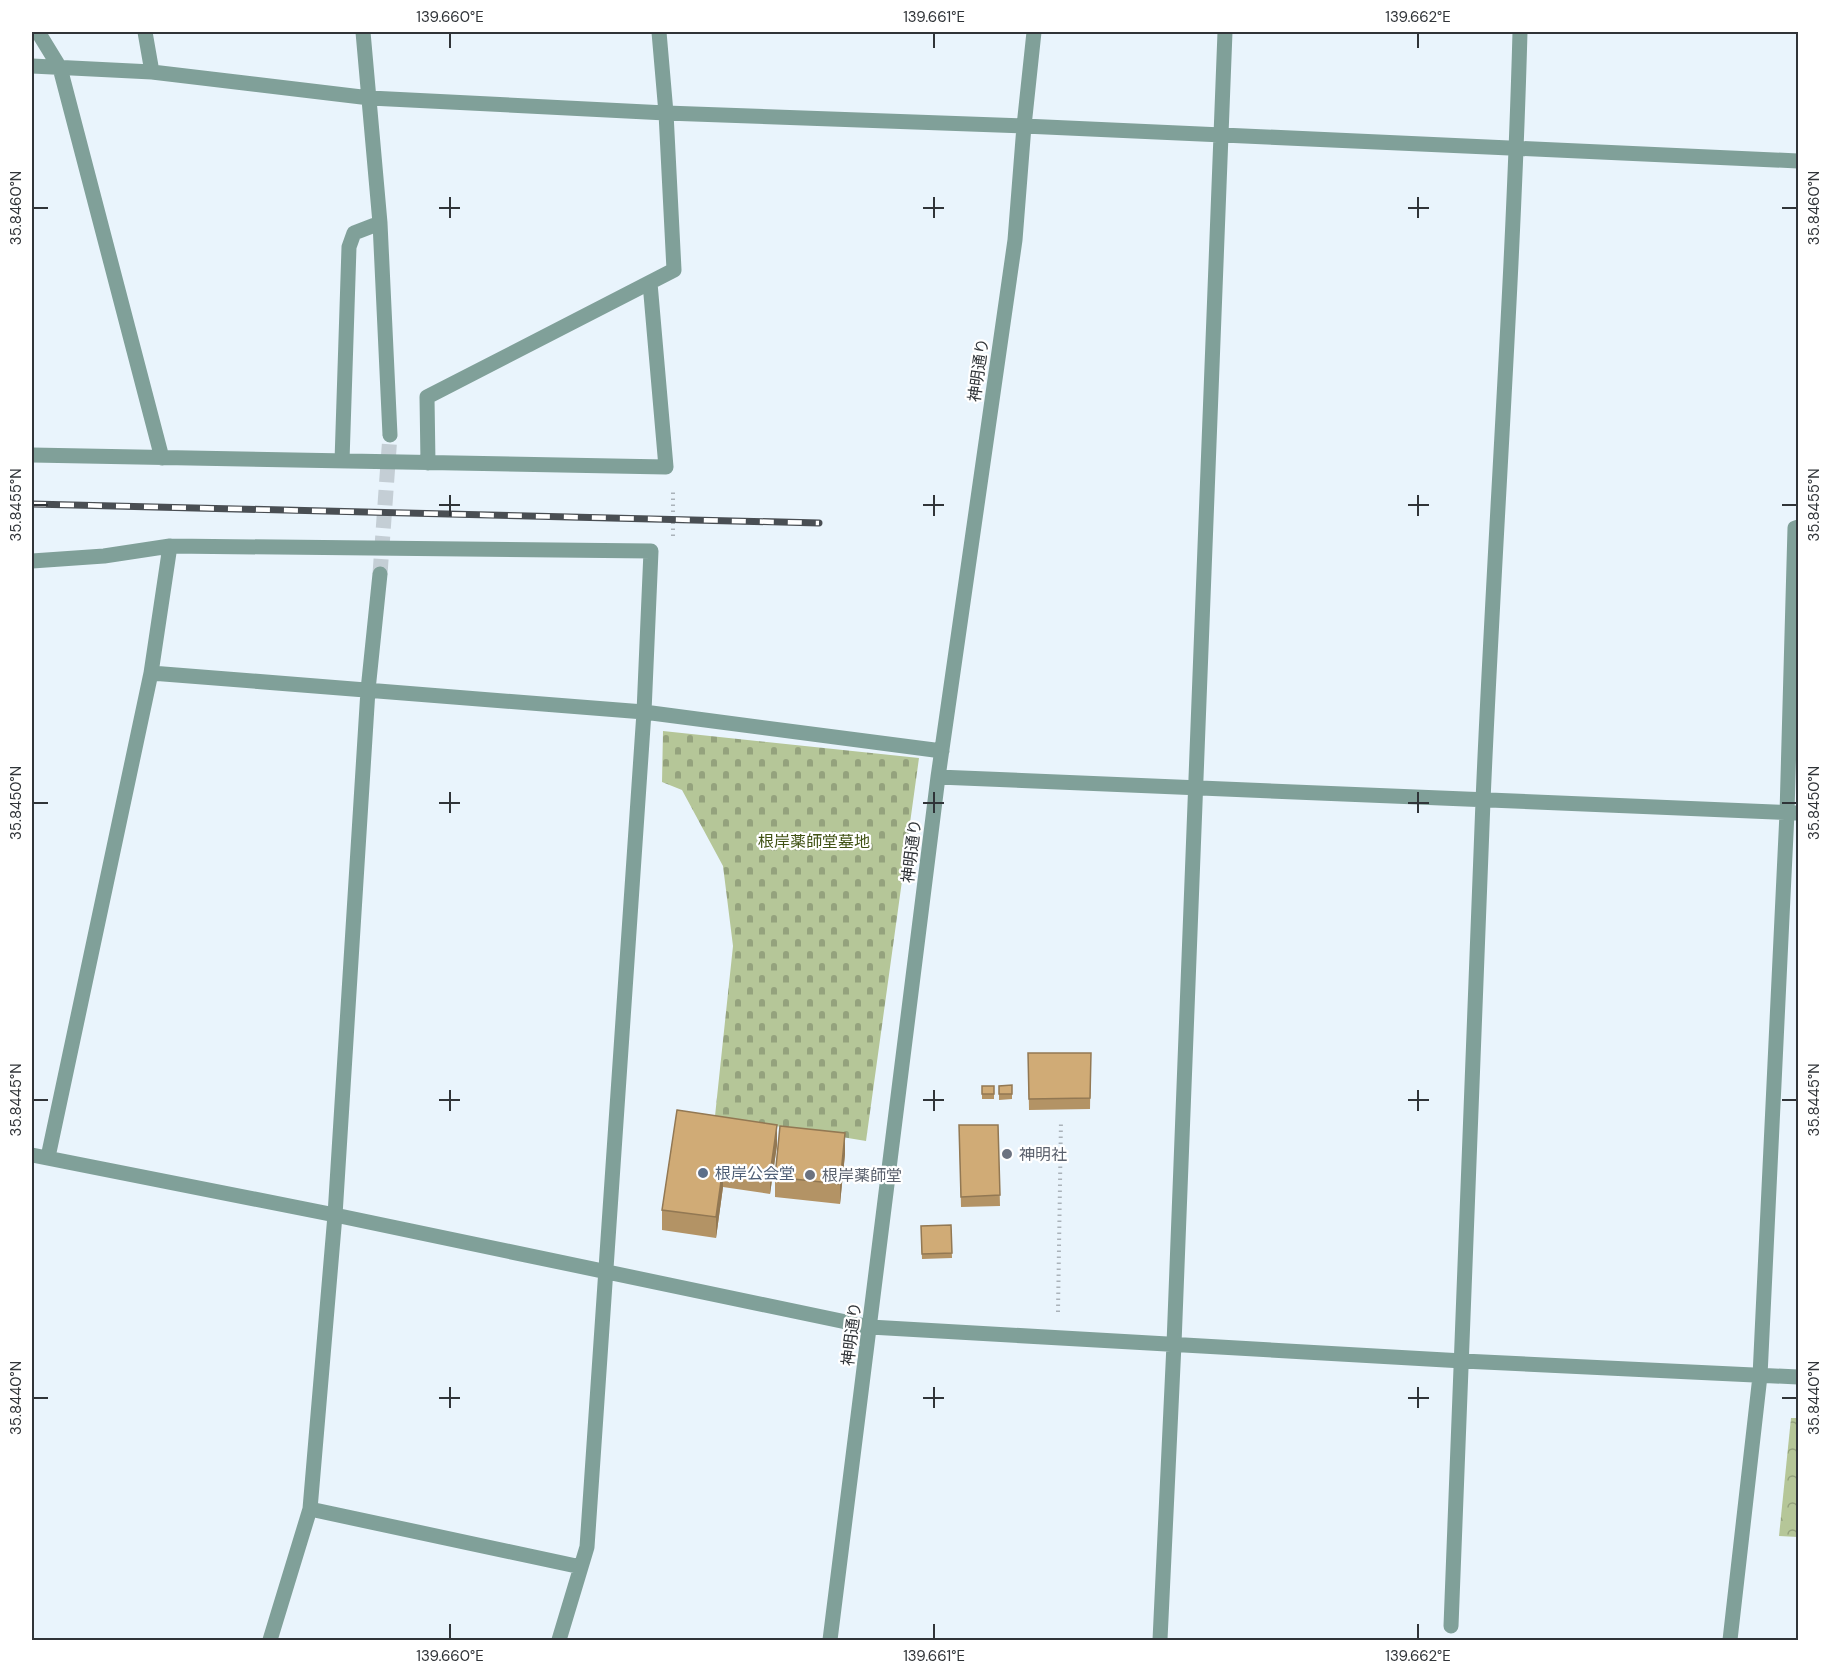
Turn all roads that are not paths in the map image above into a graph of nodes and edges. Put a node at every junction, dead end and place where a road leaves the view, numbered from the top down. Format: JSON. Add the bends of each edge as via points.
{"nodes":[{"id":1,"x":38,"y":32,"type":"edge"},
{"id":2,"x":145,"y":32,"type":"edge"},
{"id":3,"x":363,"y":32,"type":"edge"},
{"id":4,"x":659,"y":32,"type":"edge"},
{"id":5,"x":1034,"y":32,"type":"edge"},
{"id":6,"x":1225,"y":32,"type":"edge"},
{"id":7,"x":1520,"y":32,"type":"edge"},
{"id":8,"x":32,"y":66,"type":"edge"},
{"id":9,"x":60,"y":68,"type":"junction"},
{"id":10,"x":152,"y":72,"type":"junction"},
{"id":11,"x":370,"y":98,"type":"junction"},
{"id":12,"x":666,"y":113,"type":"junction"},
{"id":13,"x":1024,"y":126,"type":"junction"},
{"id":14,"x":1221,"y":135,"type":"junction"},
{"id":15,"x":1516,"y":148,"type":"junction"},
{"id":16,"x":1798,"y":161,"type":"edge"},
{"id":17,"x":380,"y":223,"type":"junction"},
{"id":18,"x":650,"y":283,"type":"junction"},
{"id":19,"x":390,"y":435,"type":"tunnel mouth"},
{"id":20,"x":32,"y":455,"type":"edge"},
{"id":21,"x":162,"y":458,"type":"junction"},
{"id":22,"x":342,"y":461,"type":"junction"},
{"id":23,"x":428,"y":463,"type":"junction"},
{"id":24,"x":1798,"y":527,"type":"edge"},
{"id":25,"x":170,"y":546,"type":"junction"},
{"id":26,"x":32,"y":561,"type":"edge"},
{"id":27,"x":380,"y":574,"type":"tunnel mouth"},
{"id":28,"x":151,"y":673,"type":"junction"},
{"id":29,"x":368,"y":690,"type":"junction"},
{"id":30,"x":644,"y":712,"type":"junction"},
{"id":31,"x":942,"y":751,"type":"junction"},
{"id":32,"x":938,"y":777,"type":"junction"},
{"id":33,"x":1196,"y":788,"type":"junction"},
{"id":34,"x":1483,"y":800,"type":"junction"},
{"id":35,"x":1793,"y":813,"type":"edge"},
{"id":36,"x":32,"y":1155,"type":"edge"},
{"id":37,"x":48,"y":1157,"type":"junction"},
{"id":38,"x":335,"y":1215,"type":"junction"},
{"id":39,"x":604,"y":1270,"type":"junction"},
{"id":40,"x":870,"y":1327,"type":"junction"},
{"id":41,"x":1174,"y":1344,"type":"junction"},
{"id":42,"x":1463,"y":1361,"type":"junction"},
{"id":43,"x":1760,"y":1376,"type":"junction"},
{"id":44,"x":1798,"y":1377,"type":"edge"},
{"id":45,"x":310,"y":1509,"type":"junction"},
{"id":46,"x":581,"y":1567,"type":"junction"},
{"id":47,"x":1451,"y":1626,"type":"dead end"},
{"id":48,"x":270,"y":1641,"type":"edge"},
{"id":49,"x":559,"y":1641,"type":"edge"},
{"id":50,"x":830,"y":1641,"type":"edge"},
{"id":51,"x":1160,"y":1641,"type":"edge"},
{"id":52,"x":1730,"y":1641,"type":"edge"}],
"edges":[{"from":1,"to":9,"type":"street"},
{"from":2,"to":10,"type":"street"},
{"from":3,"to":11,"type":"street"},
{"from":4,"to":12,"type":"street"},
{"from":5,"to":13,"type":"street","name":"神明通り"},
{"from":6,"to":14,"type":"street"},
{"from":7,"to":15,"type":"street"},
{"from":8,"to":9,"type":"street"},
{"from":9,"to":10,"type":"street"},
{"from":9,"to":21,"type":"street"},
{"from":10,"to":11,"type":"street"},
{"from":11,"to":12,"type":"street"},
{"from":11,"to":17,"type":"street"},
{"from":12,"to":13,"type":"street"},
{"from":12,"to":18,"type":"street","via":[[674,270]]},
{"from":13,"to":14,"type":"street"},
{"from":13,"to":31,"type":"street","name":"神明通り","via":[[1015,240]]},
{"from":14,"to":15,"type":"street"},
{"from":14,"to":33,"type":"street"},
{"from":15,"to":16,"type":"street"},
{"from":15,"to":34,"type":"street"},
{"from":17,"to":19,"type":"street"},
{"from":17,"to":22,"type":"street","via":[[354,233],[349,247]]},
{"from":18,"to":23,"type":"street","via":[[427,397]]},
{"from":18,"to":23,"type":"street","via":[[666,467]]},
{"from":20,"to":21,"type":"street"},
{"from":21,"to":22,"type":"street"},
{"from":22,"to":23,"type":"street"},
{"from":24,"to":35,"type":"street"},
{"from":25,"to":26,"type":"street"},
{"from":25,"to":28,"type":"street"},
{"from":25,"to":30,"type":"street","via":[[651,551]]},
{"from":27,"to":29,"type":"street"},
{"from":28,"to":29,"type":"street"},
{"from":28,"to":37,"type":"street"},
{"from":29,"to":30,"type":"street"},
{"from":29,"to":38,"type":"street"},
{"from":30,"to":31,"type":"street"},
{"from":30,"to":39,"type":"street"},
{"from":31,"to":32,"type":"street","name":"神明通り"},
{"from":32,"to":33,"type":"street"},
{"from":32,"to":40,"type":"street","name":"神明通り"},
{"from":33,"to":34,"type":"street"},
{"from":33,"to":41,"type":"street"},
{"from":34,"to":35,"type":"street"},
{"from":34,"to":42,"type":"street"},
{"from":35,"to":43,"type":"street"},
{"from":36,"to":37,"type":"street"},
{"from":37,"to":38,"type":"street"},
{"from":38,"to":39,"type":"street"},
{"from":38,"to":45,"type":"street"},
{"from":39,"to":40,"type":"street"},
{"from":39,"to":46,"type":"street","via":[[587,1547]]},
{"from":40,"to":41,"type":"street"},
{"from":40,"to":50,"type":"street","name":"神明通り"},
{"from":41,"to":42,"type":"street"},
{"from":41,"to":51,"type":"street"},
{"from":42,"to":43,"type":"street"},
{"from":42,"to":47,"type":"street"},
{"from":43,"to":44,"type":"street"},
{"from":43,"to":52,"type":"street"},
{"from":45,"to":46,"type":"street"},
{"from":45,"to":48,"type":"street"},
{"from":46,"to":49,"type":"street"}]}
